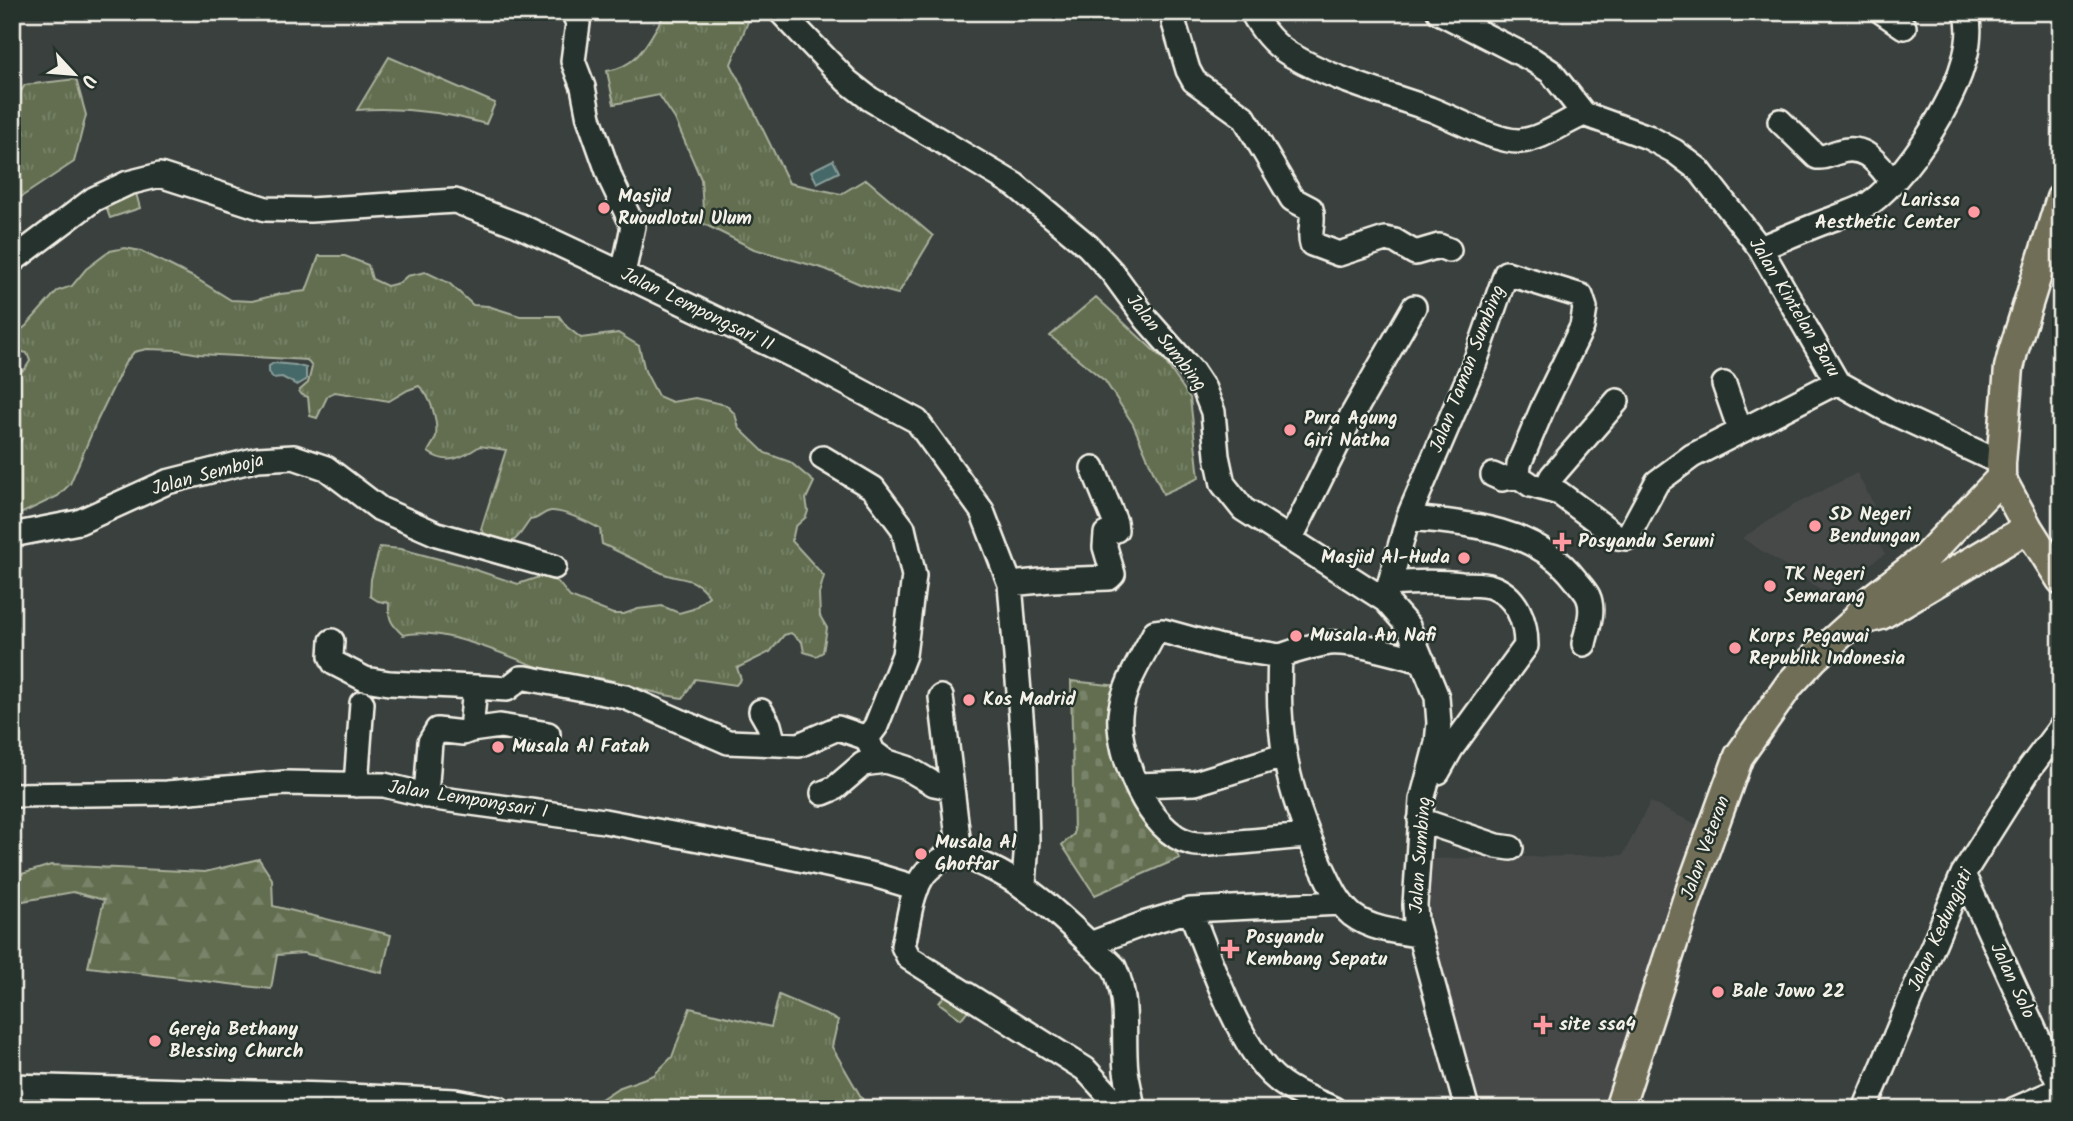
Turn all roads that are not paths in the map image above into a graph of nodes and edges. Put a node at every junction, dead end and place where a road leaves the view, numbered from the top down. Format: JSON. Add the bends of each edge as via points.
{"nodes":[{"id":1,"x":573,"y":12,"type":"edge"},
{"id":2,"x":780,"y":12,"type":"edge"},
{"id":3,"x":1175,"y":12,"type":"edge"},
{"id":4,"x":1252,"y":12,"type":"edge"},
{"id":5,"x":1439,"y":12,"type":"edge"},
{"id":6,"x":1881,"y":12,"type":"edge"},
{"id":7,"x":1966,"y":12,"type":"edge"},
{"id":8,"x":1904,"y":27,"type":"dead end"},
{"id":9,"x":1584,"y":114,"type":"junction"},
{"id":10,"x":1780,"y":121,"type":"dead end"},
{"id":11,"x":1892,"y":181,"type":"junction"},
{"id":12,"x":2061,"y":198,"type":"edge"},
{"id":13,"x":1760,"y":248,"type":"junction"},
{"id":14,"x":1449,"y":250,"type":"dead end"},
{"id":15,"x":12,"y":261,"type":"edge"},
{"id":16,"x":623,"y":274,"type":"junction"},
{"id":17,"x":1414,"y":307,"type":"dead end"},
{"id":18,"x":1837,"y":382,"type":"junction"},
{"id":19,"x":1724,"y":384,"type":"dead end"},
{"id":20,"x":1617,"y":401,"type":"dead end"},
{"id":21,"x":1740,"y":430,"type":"junction"},
{"id":22,"x":823,"y":458,"type":"dead end"},
{"id":23,"x":1093,"y":468,"type":"dead end"},
{"id":24,"x":2001,"y":470,"type":"junction"},
{"id":25,"x":1493,"y":475,"type":"dead end"},
{"id":26,"x":1518,"y":476,"type":"junction"},
{"id":27,"x":1546,"y":488,"type":"junction"},
{"id":28,"x":1408,"y":518,"type":"junction"},
{"id":29,"x":2028,"y":528,"type":"junction"},
{"id":30,"x":12,"y":535,"type":"edge"},
{"id":31,"x":1290,"y":538,"type":"junction"},
{"id":32,"x":554,"y":567,"type":"dead end"},
{"id":33,"x":2061,"y":580,"type":"edge"},
{"id":34,"x":1010,"y":584,"type":"junction"},
{"id":35,"x":1387,"y":592,"type":"junction"},
{"id":36,"x":1853,"y":623,"type":"junction"},
{"id":37,"x":332,"y":641,"type":"dead end"},
{"id":38,"x":1584,"y":644,"type":"dead end"},
{"id":39,"x":1280,"y":656,"type":"junction"},
{"id":40,"x":1423,"y":662,"type":"junction"},
{"id":41,"x":475,"y":687,"type":"junction"},
{"id":42,"x":941,"y":697,"type":"dead end"},
{"id":43,"x":362,"y":703,"type":"dead end"},
{"id":44,"x":761,"y":711,"type":"dead end"},
{"id":45,"x":472,"y":722,"type":"junction"},
{"id":46,"x":2061,"y":727,"type":"edge"},
{"id":47,"x":548,"y":734,"type":"dead end"},
{"id":48,"x":867,"y":738,"type":"junction"},
{"id":49,"x":774,"y":744,"type":"junction"},
{"id":50,"x":1283,"y":756,"type":"junction"},
{"id":51,"x":885,"y":761,"type":"junction"},
{"id":52,"x":356,"y":785,"type":"junction"},
{"id":53,"x":1137,"y":785,"type":"junction"},
{"id":54,"x":950,"y":787,"type":"junction"},
{"id":55,"x":823,"y":793,"type":"dead end"},
{"id":56,"x":12,"y":794,"type":"edge"},
{"id":57,"x":426,"y":796,"type":"junction"},
{"id":58,"x":1421,"y":810,"type":"junction"},
{"id":59,"x":1308,"y":836,"type":"junction"},
{"id":60,"x":1511,"y":848,"type":"dead end"},
{"id":61,"x":960,"y":854,"type":"junction"},
{"id":62,"x":1963,"y":874,"type":"junction"},
{"id":63,"x":1024,"y":886,"type":"junction"},
{"id":64,"x":917,"y":888,"type":"junction"},
{"id":65,"x":1341,"y":903,"type":"junction"},
{"id":66,"x":1190,"y":910,"type":"junction"},
{"id":67,"x":1419,"y":935,"type":"junction"},
{"id":68,"x":1090,"y":944,"type":"junction"},
{"id":69,"x":12,"y":1086,"type":"edge"},
{"id":70,"x":2061,"y":1089,"type":"edge"},
{"id":71,"x":499,"y":1109,"type":"edge"},
{"id":72,"x":1122,"y":1109,"type":"edge"},
{"id":73,"x":1133,"y":1109,"type":"edge"},
{"id":74,"x":1334,"y":1109,"type":"edge"},
{"id":75,"x":1467,"y":1109,"type":"edge"},
{"id":76,"x":1619,"y":1109,"type":"edge"},
{"id":77,"x":1866,"y":1109,"type":"edge"},
{"id":78,"x":2015,"y":1109,"type":"edge"},
{"id":79,"x":2059,"y":1109,"type":"edge"}],
"edges":[{"from":1,"to":16,"type":"street","via":[[578,23],[573,61],[611,180],[633,226]]},
{"from":2,"to":31,"type":"street","name":"Jalan Sumbing","via":[[870,99],[1015,185],[1088,246],[1204,389],[1213,412],[1223,484],[1244,509]]},
{"from":3,"to":14,"type":"street","via":[[1174,23],[1194,81],[1244,117],[1292,199],[1311,209],[1312,244],[1339,254],[1385,239],[1415,253],[1439,246]]},
{"from":4,"to":9,"type":"street","via":[[1262,30],[1290,55],[1505,139],[1536,137]]},
{"from":5,"to":9,"type":"street","via":[[1533,60],[1550,72]]},
{"from":6,"to":8,"type":"street"},
{"from":7,"to":11,"type":"street","via":[[1969,36],[1955,85],[1919,150]]},
{"from":9,"to":13,"type":"street","name":"Jalan Kintelan Baru","via":[[1674,150],[1699,170]]},
{"from":10,"to":11,"type":"street","via":[[1817,157],[1841,150],[1866,153]]},
{"from":11,"to":13,"type":"street","via":[[1870,203],[1853,212]]},
{"from":12,"to":24,"type":"main road","via":[[2011,360]]},
{"from":13,"to":18,"type":"street","name":"Jalan Kintelan Baru"},
{"from":15,"to":16,"type":"street","name":"Jalan Lempongsari II","via":[[94,199],[160,175],[266,209],[455,201]]},
{"from":16,"to":34,"type":"street","name":"Jalan Lempongsari II","via":[[917,421],[982,510]]},
{"from":17,"to":31,"type":"street"},
{"from":18,"to":21,"type":"street"},
{"from":18,"to":24,"type":"street","name":"Jalan Kintelan Baru"},
{"from":19,"to":21,"type":"street"},
{"from":20,"to":27,"type":"street"},
{"from":21,"to":27,"type":"street","via":[[1657,482],[1627,538],[1618,537],[1570,500]]},
{"from":22,"to":48,"type":"street","via":[[873,488],[903,528],[914,576],[904,654]]},
{"from":23,"to":34,"type":"street","via":[[1115,522],[1116,530],[1106,534],[1105,547],[1113,574],[1109,578]]},
{"from":24,"to":29,"type":"main road"},
{"from":24,"to":36,"type":"main road","name":"Jalan Veteran","via":[[1925,558],[1868,601]]},
{"from":25,"to":26,"type":"street"},
{"from":26,"to":27,"type":"street"},
{"from":26,"to":28,"type":"street","name":"Jalan Taman Sumbing","via":[[1544,405],[1582,327],[1585,308],[1581,296],[1506,273],[1475,362]]},
{"from":28,"to":35,"type":"street","name":"Jalan Taman Sumbing"},
{"from":28,"to":38,"type":"street","via":[[1472,524],[1547,551],[1588,597],[1591,614]]},
{"from":29,"to":33,"type":"main road"},
{"from":29,"to":36,"type":"main road","name":"Jalan Veteran","via":[[1881,615]]},
{"from":30,"to":32,"type":"street","name":"Jalan Semboja","via":[[79,522],[167,482],[258,459],[294,457],[326,468],[380,509],[437,534]]},
{"from":31,"to":35,"type":"street","name":"Jalan Sumbing"},
{"from":34,"to":63,"type":"street","name":"Jalan Lempongsari II","via":[[1025,764]]},
{"from":35,"to":40,"type":"street","name":"Jalan Sumbing"},
{"from":35,"to":58,"type":"street","via":[[1424,580],[1490,586],[1511,598],[1526,630],[1526,646],[1451,749]]},
{"from":36,"to":76,"type":"main road","name":"Jalan Veteran","via":[[1790,684],[1739,755]]},
{"from":37,"to":41,"type":"street","via":[[334,663],[365,679]]},
{"from":39,"to":40,"type":"street","via":[[1331,643]]},
{"from":39,"to":50,"type":"street"},
{"from":39,"to":53,"type":"street","via":[[1155,632],[1126,690],[1120,715],[1122,743]]},
{"from":40,"to":58,"type":"street","name":"Jalan Sumbing","via":[[1437,696],[1439,723]]},
{"from":41,"to":45,"type":"street"},
{"from":41,"to":49,"type":"street","via":[[507,689],[526,678],[625,697],[728,742]]},
{"from":42,"to":54,"type":"street"},
{"from":43,"to":52,"type":"street"},
{"from":44,"to":49,"type":"street"},
{"from":45,"to":47,"type":"street"},
{"from":45,"to":57,"type":"street","via":[[463,733],[437,730],[432,736]]},
{"from":46,"to":62,"type":"street","name":"Jalan Kedungjati"},
{"from":48,"to":49,"type":"street","via":[[838,729],[799,745]]},
{"from":48,"to":51,"type":"street","via":[[873,752]]},
{"from":50,"to":53,"type":"street","via":[[1195,783]]},
{"from":50,"to":59,"type":"street"},
{"from":51,"to":54,"type":"street"},
{"from":51,"to":55,"type":"street","via":[[863,764]]},
{"from":52,"to":56,"type":"street","name":"Jalan Lempongsari I","via":[[285,783],[167,793]]},
{"from":52,"to":57,"type":"street","name":"Jalan Lempongsari I","via":[[384,785]]},
{"from":53,"to":59,"type":"street","via":[[1152,812],[1179,839],[1190,843]]},
{"from":54,"to":61,"type":"street"},
{"from":57,"to":64,"type":"street","name":"Jalan Lempongsari I","via":[[604,821],[762,850]]},
{"from":58,"to":60,"type":"street","via":[[1497,846]]},
{"from":58,"to":67,"type":"street","name":"Jalan Sumbing","via":[[1415,905]]},
{"from":59,"to":65,"type":"street"},
{"from":61,"to":63,"type":"street"},
{"from":61,"to":64,"type":"street","via":[[935,866]]},
{"from":62,"to":70,"type":"street","name":"Jalan Solo"},
{"from":62,"to":77,"type":"street","name":"Jalan Kedungjati"},
{"from":63,"to":68,"type":"street"},
{"from":64,"to":72,"type":"street","via":[[904,946],[909,958],[1085,1069]]},
{"from":65,"to":66,"type":"street"},
{"from":65,"to":67,"type":"street","via":[[1364,923]]},
{"from":66,"to":68,"type":"street"},
{"from":66,"to":74,"type":"street","via":[[1235,1018],[1261,1061],[1273,1076]]},
{"from":67,"to":75,"type":"street","name":"Jalan Sumbing"},
{"from":68,"to":73,"type":"street","via":[[1114,967],[1122,984]]},
{"from":69,"to":71,"type":"street","via":[[455,1101]]},
{"from":70,"to":78,"type":"street"},
{"from":70,"to":79,"type":"street"}]}
